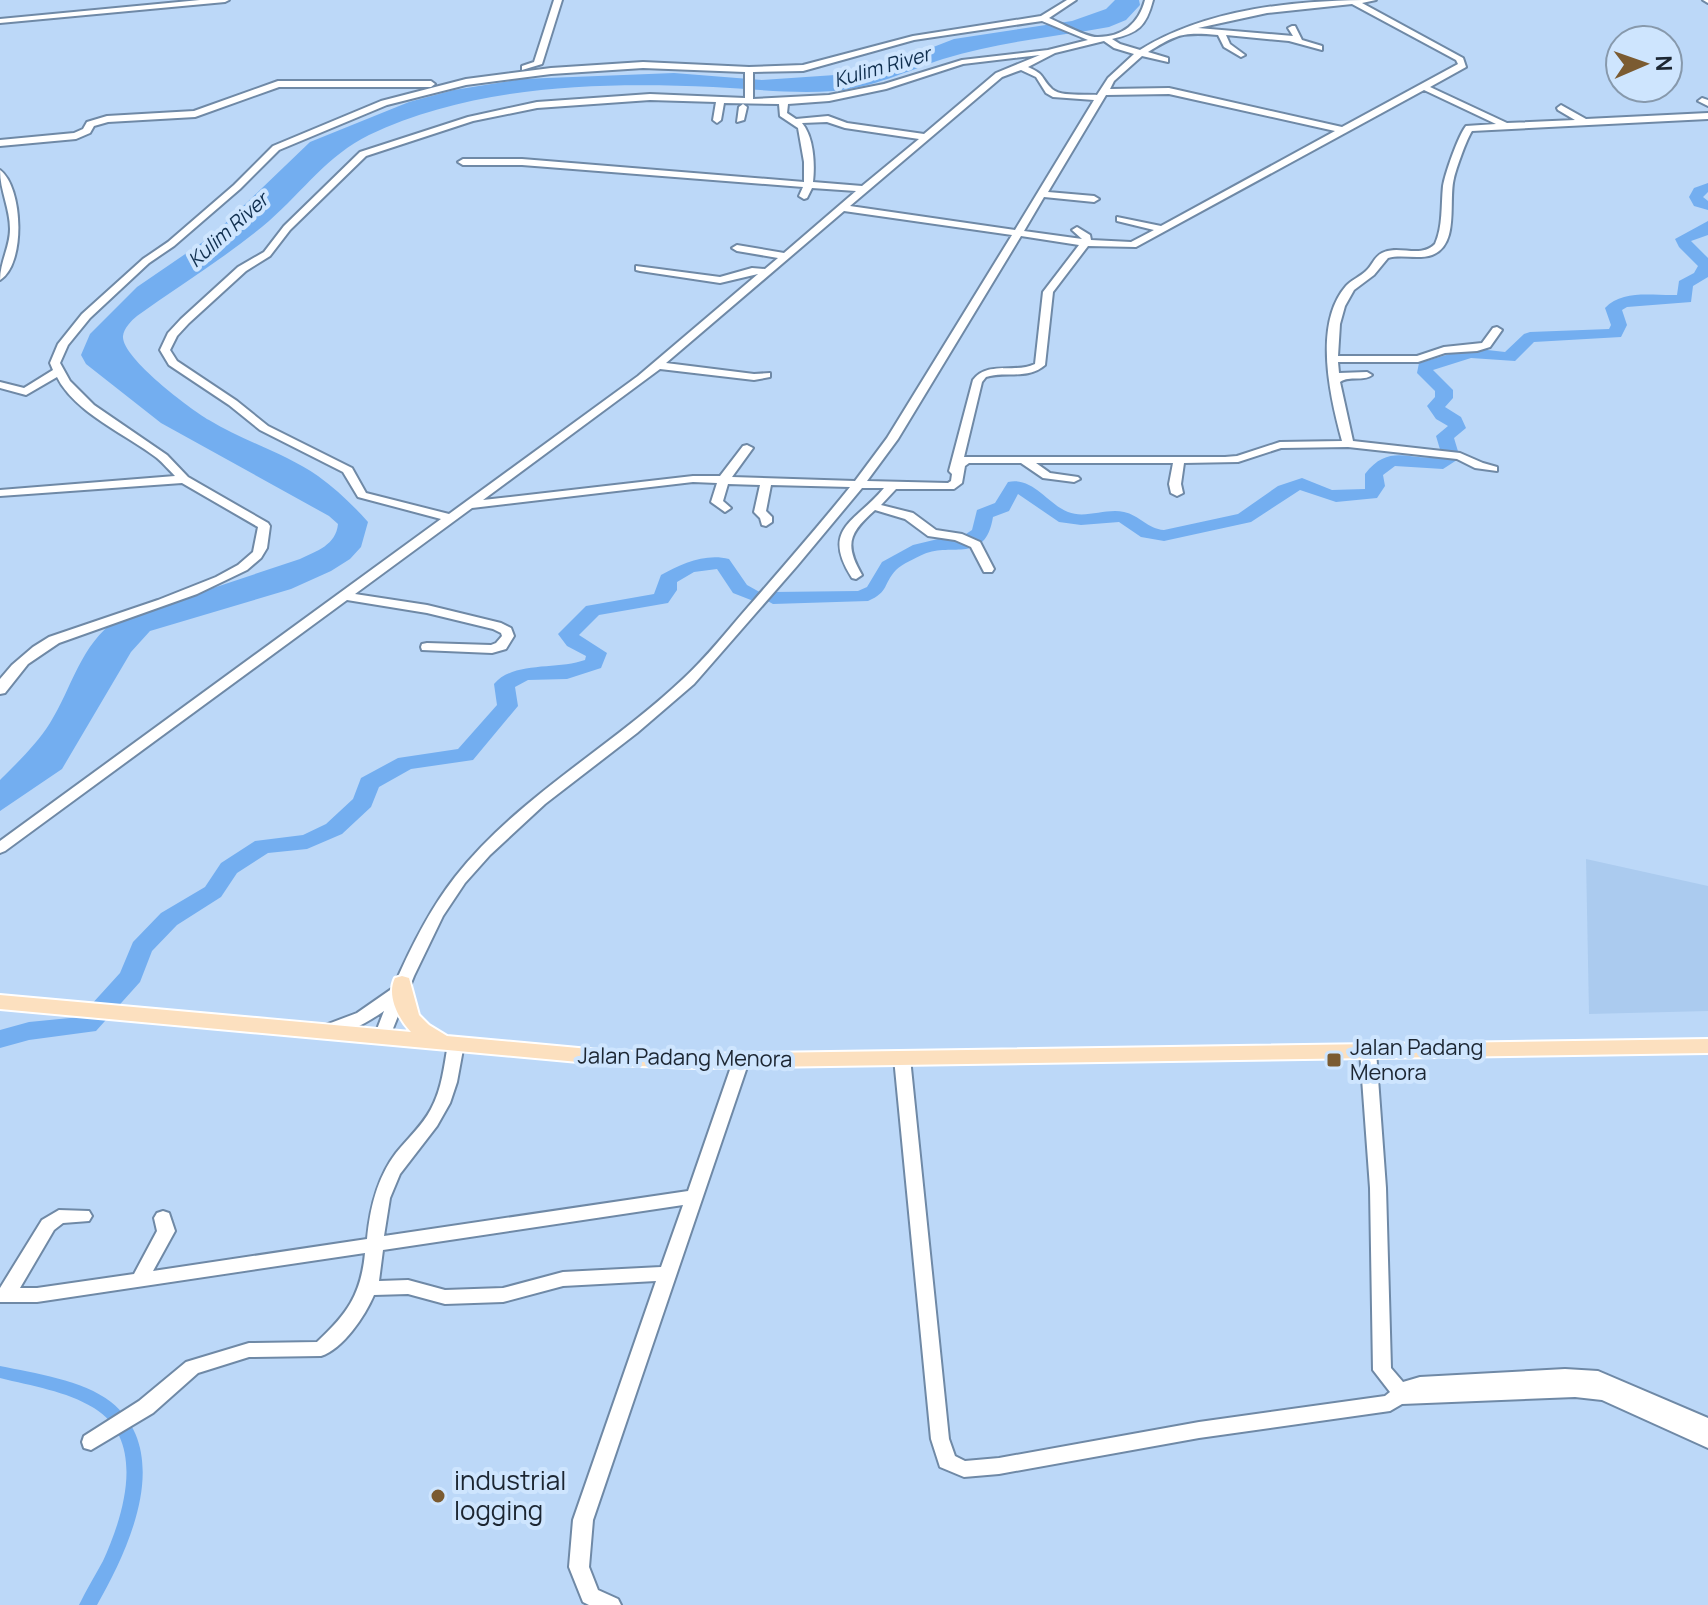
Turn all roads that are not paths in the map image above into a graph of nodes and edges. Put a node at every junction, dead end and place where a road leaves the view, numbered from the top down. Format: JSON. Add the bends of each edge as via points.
{"nodes":[{"id":1,"x":225,"y":0,"type":"edge"},
{"id":2,"x":558,"y":0,"type":"edge"},
{"id":3,"x":1072,"y":0,"type":"edge"},
{"id":4,"x":1149,"y":0,"type":"edge"},
{"id":5,"x":1372,"y":0,"type":"edge"},
{"id":6,"x":1352,"y":1,"type":"edge"},
{"id":7,"x":1044,"y":19,"type":"junction"},
{"id":8,"x":0,"y":21,"type":"edge"},
{"id":9,"x":1292,"y":28,"type":"dead end"},
{"id":10,"x":1184,"y":29,"type":"junction"},
{"id":11,"x":1221,"y":33,"type":"junction"},
{"id":12,"x":1096,"y":39,"type":"junction"},
{"id":13,"x":1293,"y":40,"type":"junction"},
{"id":14,"x":1319,"y":48,"type":"dead end"},
{"id":15,"x":1052,"y":51,"type":"junction"},
{"id":16,"x":1137,"y":53,"type":"junction"},
{"id":17,"x":1241,"y":55,"type":"dead end"},
{"id":18,"x":1165,"y":60,"type":"dead end"},
{"id":19,"x":1021,"y":67,"type":"junction"},
{"id":20,"x":748,"y":72,"type":"junction"},
{"id":21,"x":395,"y":85,"type":"junction"},
{"id":22,"x":1424,"y":87,"type":"junction"},
{"id":23,"x":440,"y":88,"type":"junction"},
{"id":24,"x":1102,"y":95,"type":"junction"},
{"id":25,"x":720,"y":102,"type":"junction"},
{"id":26,"x":784,"y":102,"type":"junction"},
{"id":27,"x":750,"y":103,"type":"junction"},
{"id":28,"x":378,"y":106,"type":"junction"},
{"id":29,"x":1561,"y":108,"type":"dead end"},
{"id":30,"x":1708,"y":116,"type":"edge"},
{"id":31,"x":717,"y":120,"type":"dead end"},
{"id":32,"x":740,"y":120,"type":"dead end"},
{"id":33,"x":797,"y":121,"type":"junction"},
{"id":34,"x":1584,"y":122,"type":"junction"},
{"id":35,"x":1506,"y":125,"type":"junction"},
{"id":36,"x":1343,"y":130,"type":"junction"},
{"id":37,"x":926,"y":137,"type":"junction"},
{"id":38,"x":0,"y":143,"type":"edge"},
{"id":39,"x":463,"y":162,"type":"dead end"},
{"id":40,"x":0,"y":173,"type":"edge"},
{"id":41,"x":810,"y":184,"type":"junction"},
{"id":42,"x":863,"y":189,"type":"junction"},
{"id":43,"x":1042,"y":194,"type":"junction"},
{"id":44,"x":804,"y":196,"type":"dead end"},
{"id":45,"x":1094,"y":199,"type":"dead end"},
{"id":46,"x":842,"y":208,"type":"junction"},
{"id":47,"x":1120,"y":219,"type":"dead end"},
{"id":48,"x":1163,"y":229,"type":"junction"},
{"id":49,"x":1077,"y":230,"type":"dead end"},
{"id":50,"x":1019,"y":231,"type":"junction"},
{"id":51,"x":1086,"y":242,"type":"junction"},
{"id":52,"x":737,"y":248,"type":"dead end"},
{"id":53,"x":786,"y":256,"type":"junction"},
{"id":54,"x":5,"y":257,"type":"edge"},
{"id":55,"x":640,"y":268,"type":"dead end"},
{"id":56,"x":768,"y":272,"type":"junction"},
{"id":57,"x":0,"y":277,"type":"edge"},
{"id":58,"x":1497,"y":330,"type":"dead end"},
{"id":59,"x":1332,"y":359,"type":"junction"},
{"id":60,"x":657,"y":365,"type":"junction"},
{"id":61,"x":58,"y":372,"type":"junction"},
{"id":62,"x":766,"y":375,"type":"dead end"},
{"id":63,"x":1367,"y":375,"type":"dead end"},
{"id":64,"x":1336,"y":380,"type":"junction"},
{"id":65,"x":0,"y":385,"type":"edge"},
{"id":66,"x":1348,"y":444,"type":"junction"},
{"id":67,"x":747,"y":448,"type":"dead end"},
{"id":68,"x":1024,"y":460,"type":"junction"},
{"id":69,"x":1179,"y":460,"type":"junction"},
{"id":70,"x":1493,"y":469,"type":"dead end"},
{"id":71,"x":184,"y":479,"type":"junction"},
{"id":72,"x":724,"y":479,"type":"junction"},
{"id":73,"x":1074,"y":479,"type":"dead end"},
{"id":74,"x":766,"y":481,"type":"junction"},
{"id":75,"x":861,"y":482,"type":"junction"},
{"id":76,"x":894,"y":484,"type":"junction"},
{"id":77,"x":950,"y":487,"type":"junction"},
{"id":78,"x":0,"y":493,"type":"edge"},
{"id":79,"x":1177,"y":493,"type":"dead end"},
{"id":80,"x":468,"y":505,"type":"junction"},
{"id":81,"x":872,"y":506,"type":"junction"},
{"id":82,"x":725,"y":508,"type":"dead end"},
{"id":83,"x":450,"y":518,"type":"junction"},
{"id":84,"x":766,"y":522,"type":"dead end"},
{"id":85,"x":988,"y":569,"type":"dead end"},
{"id":86,"x":856,"y":575,"type":"dead end"},
{"id":87,"x":344,"y":596,"type":"junction"},
{"id":88,"x":427,"y":647,"type":"dead end"},
{"id":89,"x":1,"y":684,"type":"edge"},
{"id":90,"x":0,"y":848,"type":"edge"},
{"id":91,"x":402,"y":983,"type":"junction"},
{"id":92,"x":0,"y":1002,"type":"edge"},
{"id":93,"x":326,"y":1031,"type":"junction"},
{"id":94,"x":382,"y":1037,"type":"junction"},
{"id":95,"x":456,"y":1044,"type":"junction"},
{"id":96,"x":1708,"y":1046,"type":"edge"},
{"id":97,"x":1368,"y":1051,"type":"junction"},
{"id":98,"x":902,"y":1058,"type":"junction"},
{"id":99,"x":741,"y":1061,"type":"junction"},
{"id":100,"x":694,"y":1197,"type":"junction"},
{"id":101,"x":83,"y":1216,"type":"dead end"},
{"id":102,"x":163,"y":1218,"type":"dead end"},
{"id":103,"x":376,"y":1244,"type":"junction"},
{"id":104,"x":667,"y":1274,"type":"junction"},
{"id":105,"x":139,"y":1280,"type":"junction"},
{"id":106,"x":370,"y":1288,"type":"junction"},
{"id":107,"x":3,"y":1295,"type":"edge"},
{"id":108,"x":1402,"y":1394,"type":"junction"},
{"id":109,"x":1708,"y":1426,"type":"edge"},
{"id":110,"x":1708,"y":1440,"type":"edge"},
{"id":111,"x":91,"y":1442,"type":"dead end"},
{"id":112,"x":611,"y":1605,"type":"edge"}],
"edges":[{"from":1,"to":8,"type":"street"},
{"from":2,"to":21,"type":"street","via":[[536,66]]},
{"from":3,"to":7,"type":"street"},
{"from":4,"to":12,"type":"street","via":[[1139,26]]},
{"from":5,"to":6,"type":"street"},
{"from":6,"to":10,"type":"street"},
{"from":6,"to":22,"type":"street","via":[[1463,62]]},
{"from":7,"to":12,"type":"street"},
{"from":7,"to":20,"type":"street","via":[[913,38],[821,65]]},
{"from":9,"to":13,"type":"street","via":[[1300,37]]},
{"from":10,"to":11,"type":"street"},
{"from":10,"to":16,"type":"street"},
{"from":11,"to":13,"type":"street"},
{"from":11,"to":17,"type":"street"},
{"from":12,"to":15,"type":"street"},
{"from":12,"to":16,"type":"street"},
{"from":13,"to":14,"type":"street"},
{"from":15,"to":19,"type":"street"},
{"from":15,"to":26,"type":"street","via":[[962,62],[863,92]]},
{"from":16,"to":18,"type":"street"},
{"from":16,"to":24,"type":"street"},
{"from":19,"to":24,"type":"street","via":[[1039,75],[1056,95]]},
{"from":19,"to":37,"type":"street","via":[[990,82]]},
{"from":20,"to":23,"type":"street","via":[[674,65],[592,68],[522,73]]},
{"from":20,"to":27,"type":"street"},
{"from":21,"to":23,"type":"street"},
{"from":21,"to":28,"type":"street","via":[[378,98]]},
{"from":21,"to":38,"type":"street","via":[[278,84],[195,114],[107,119],[76,136]]},
{"from":22,"to":35,"type":"street"},
{"from":22,"to":36,"type":"street"},
{"from":23,"to":28,"type":"street"},
{"from":24,"to":36,"type":"street","via":[[1169,91]]},
{"from":24,"to":43,"type":"street"},
{"from":25,"to":27,"type":"street"},
{"from":25,"to":31,"type":"street"},
{"from":25,"to":83,"type":"street","via":[[650,97],[537,105],[471,119],[363,154],[267,254],[225,283],[172,335],[165,350],[173,363],[264,428],[348,470],[362,495]]},
{"from":26,"to":27,"type":"street"},
{"from":26,"to":33,"type":"street","via":[[783,114]]},
{"from":27,"to":32,"type":"street"},
{"from":28,"to":61,"type":"street","via":[[286,141],[268,154],[191,228],[86,316],[58,354]]},
{"from":29,"to":34,"type":"street"},
{"from":30,"to":34,"type":"street"},
{"from":33,"to":37,"type":"street","via":[[828,119]]},
{"from":33,"to":41,"type":"street"},
{"from":34,"to":35,"type":"street"},
{"from":35,"to":59,"type":"street","via":[[1465,132],[1450,178],[1438,247],[1426,254],[1381,257],[1369,275],[1348,289],[1334,324]]},
{"from":36,"to":48,"type":"street"},
{"from":37,"to":42,"type":"street"},
{"from":39,"to":41,"type":"street"},
{"from":40,"to":54,"type":"street","via":[[17,234]]},
{"from":41,"to":42,"type":"street"},
{"from":41,"to":44,"type":"street"},
{"from":42,"to":46,"type":"street"},
{"from":43,"to":45,"type":"street"},
{"from":43,"to":50,"type":"street"},
{"from":46,"to":50,"type":"street"},
{"from":46,"to":53,"type":"street"},
{"from":47,"to":48,"type":"street"},
{"from":48,"to":51,"type":"street","via":[[1127,246]]},
{"from":49,"to":51,"type":"street"},
{"from":50,"to":51,"type":"street"},
{"from":50,"to":75,"type":"street"},
{"from":51,"to":77,"type":"street","via":[[1048,292],[1037,368],[987,372],[977,382]]},
{"from":52,"to":53,"type":"street"},
{"from":53,"to":56,"type":"street"},
{"from":54,"to":57,"type":"street"},
{"from":55,"to":56,"type":"street","via":[[720,280]]},
{"from":56,"to":60,"type":"street"},
{"from":58,"to":59,"type":"street","via":[[1486,345],[1418,359]]},
{"from":59,"to":64,"type":"street"},
{"from":60,"to":62,"type":"street"},
{"from":60,"to":80,"type":"street"},
{"from":61,"to":65,"type":"street","via":[[26,392]]},
{"from":61,"to":71,"type":"street","via":[[74,393],[163,457]]},
{"from":63,"to":64,"type":"street"},
{"from":64,"to":66,"type":"street"},
{"from":66,"to":69,"type":"street","via":[[1280,445],[1238,459]]},
{"from":66,"to":70,"type":"street","via":[[1460,456]]},
{"from":67,"to":72,"type":"street"},
{"from":68,"to":69,"type":"street"},
{"from":68,"to":73,"type":"street","via":[[1047,476]]},
{"from":68,"to":77,"type":"street","via":[[967,460]]},
{"from":69,"to":79,"type":"street"},
{"from":71,"to":78,"type":"street"},
{"from":71,"to":89,"type":"street","via":[[264,526],[256,557],[222,580],[54,640],[35,650]]},
{"from":72,"to":74,"type":"street"},
{"from":72,"to":80,"type":"street"},
{"from":72,"to":82,"type":"street","via":[[717,502]]},
{"from":74,"to":75,"type":"street"},
{"from":74,"to":84,"type":"street","via":[[760,512]]},
{"from":75,"to":76,"type":"street"},
{"from":75,"to":91,"type":"street","via":[[690,680],[539,804],[462,877]]},
{"from":76,"to":77,"type":"street"},
{"from":76,"to":81,"type":"street"},
{"from":80,"to":83,"type":"street"},
{"from":81,"to":85,"type":"street","via":[[909,516],[932,533],[972,543],[981,549]]},
{"from":81,"to":86,"type":"street","via":[[843,544],[843,558]]},
{"from":83,"to":87,"type":"street"},
{"from":87,"to":88,"type":"street","via":[[497,626],[508,636],[492,649]]},
{"from":87,"to":90,"type":"street"},
{"from":91,"to":93,"type":"street","via":[[384,1004],[358,1021]]},
{"from":91,"to":94,"type":"street"},
{"from":91,"to":95,"type":"main road","via":[[402,1003],[412,1022],[430,1036]]},
{"from":92,"to":93,"type":"main road","name":"Jalan Padang Menora"},
{"from":93,"to":94,"type":"main road","name":"Jalan Padang Menora"},
{"from":94,"to":95,"type":"main road","name":"Jalan Padang Menora"},
{"from":95,"to":99,"type":"main road","name":"Jalan Padang Menora","via":[[611,1058]]},
{"from":95,"to":103,"type":"street","via":[[442,1104],[392,1172],[381,1202]]},
{"from":96,"to":97,"type":"main road","name":"Jalan Padang Menora"},
{"from":97,"to":98,"type":"main road","name":"Jalan Padang Menora"},
{"from":97,"to":108,"type":"street","via":[[1382,1370]]},
{"from":98,"to":99,"type":"main road","name":"Jalan Padang Menora"},
{"from":98,"to":108,"type":"street","via":[[940,1439],[947,1461],[964,1469],[999,1466],[1390,1403]]},
{"from":99,"to":100,"type":"street"},
{"from":100,"to":103,"type":"street"},
{"from":100,"to":104,"type":"street"},
{"from":101,"to":107,"type":"street","via":[[59,1217],[48,1225]]},
{"from":102,"to":105,"type":"street","via":[[166,1231]]},
{"from":103,"to":105,"type":"street"},
{"from":103,"to":106,"type":"street"},
{"from":104,"to":106,"type":"street","via":[[563,1279],[503,1295],[445,1297],[408,1287]]},
{"from":104,"to":112,"type":"street","via":[[583,1520],[579,1567],[590,1596]]},
{"from":105,"to":107,"type":"street"},
{"from":106,"to":111,"type":"street","via":[[358,1314],[321,1349],[249,1350],[192,1367],[146,1407]]},
{"from":108,"to":109,"type":"street","via":[[1420,1385],[1598,1379]]},
{"from":108,"to":110,"type":"street","via":[[1575,1389],[1604,1393]]}]}
